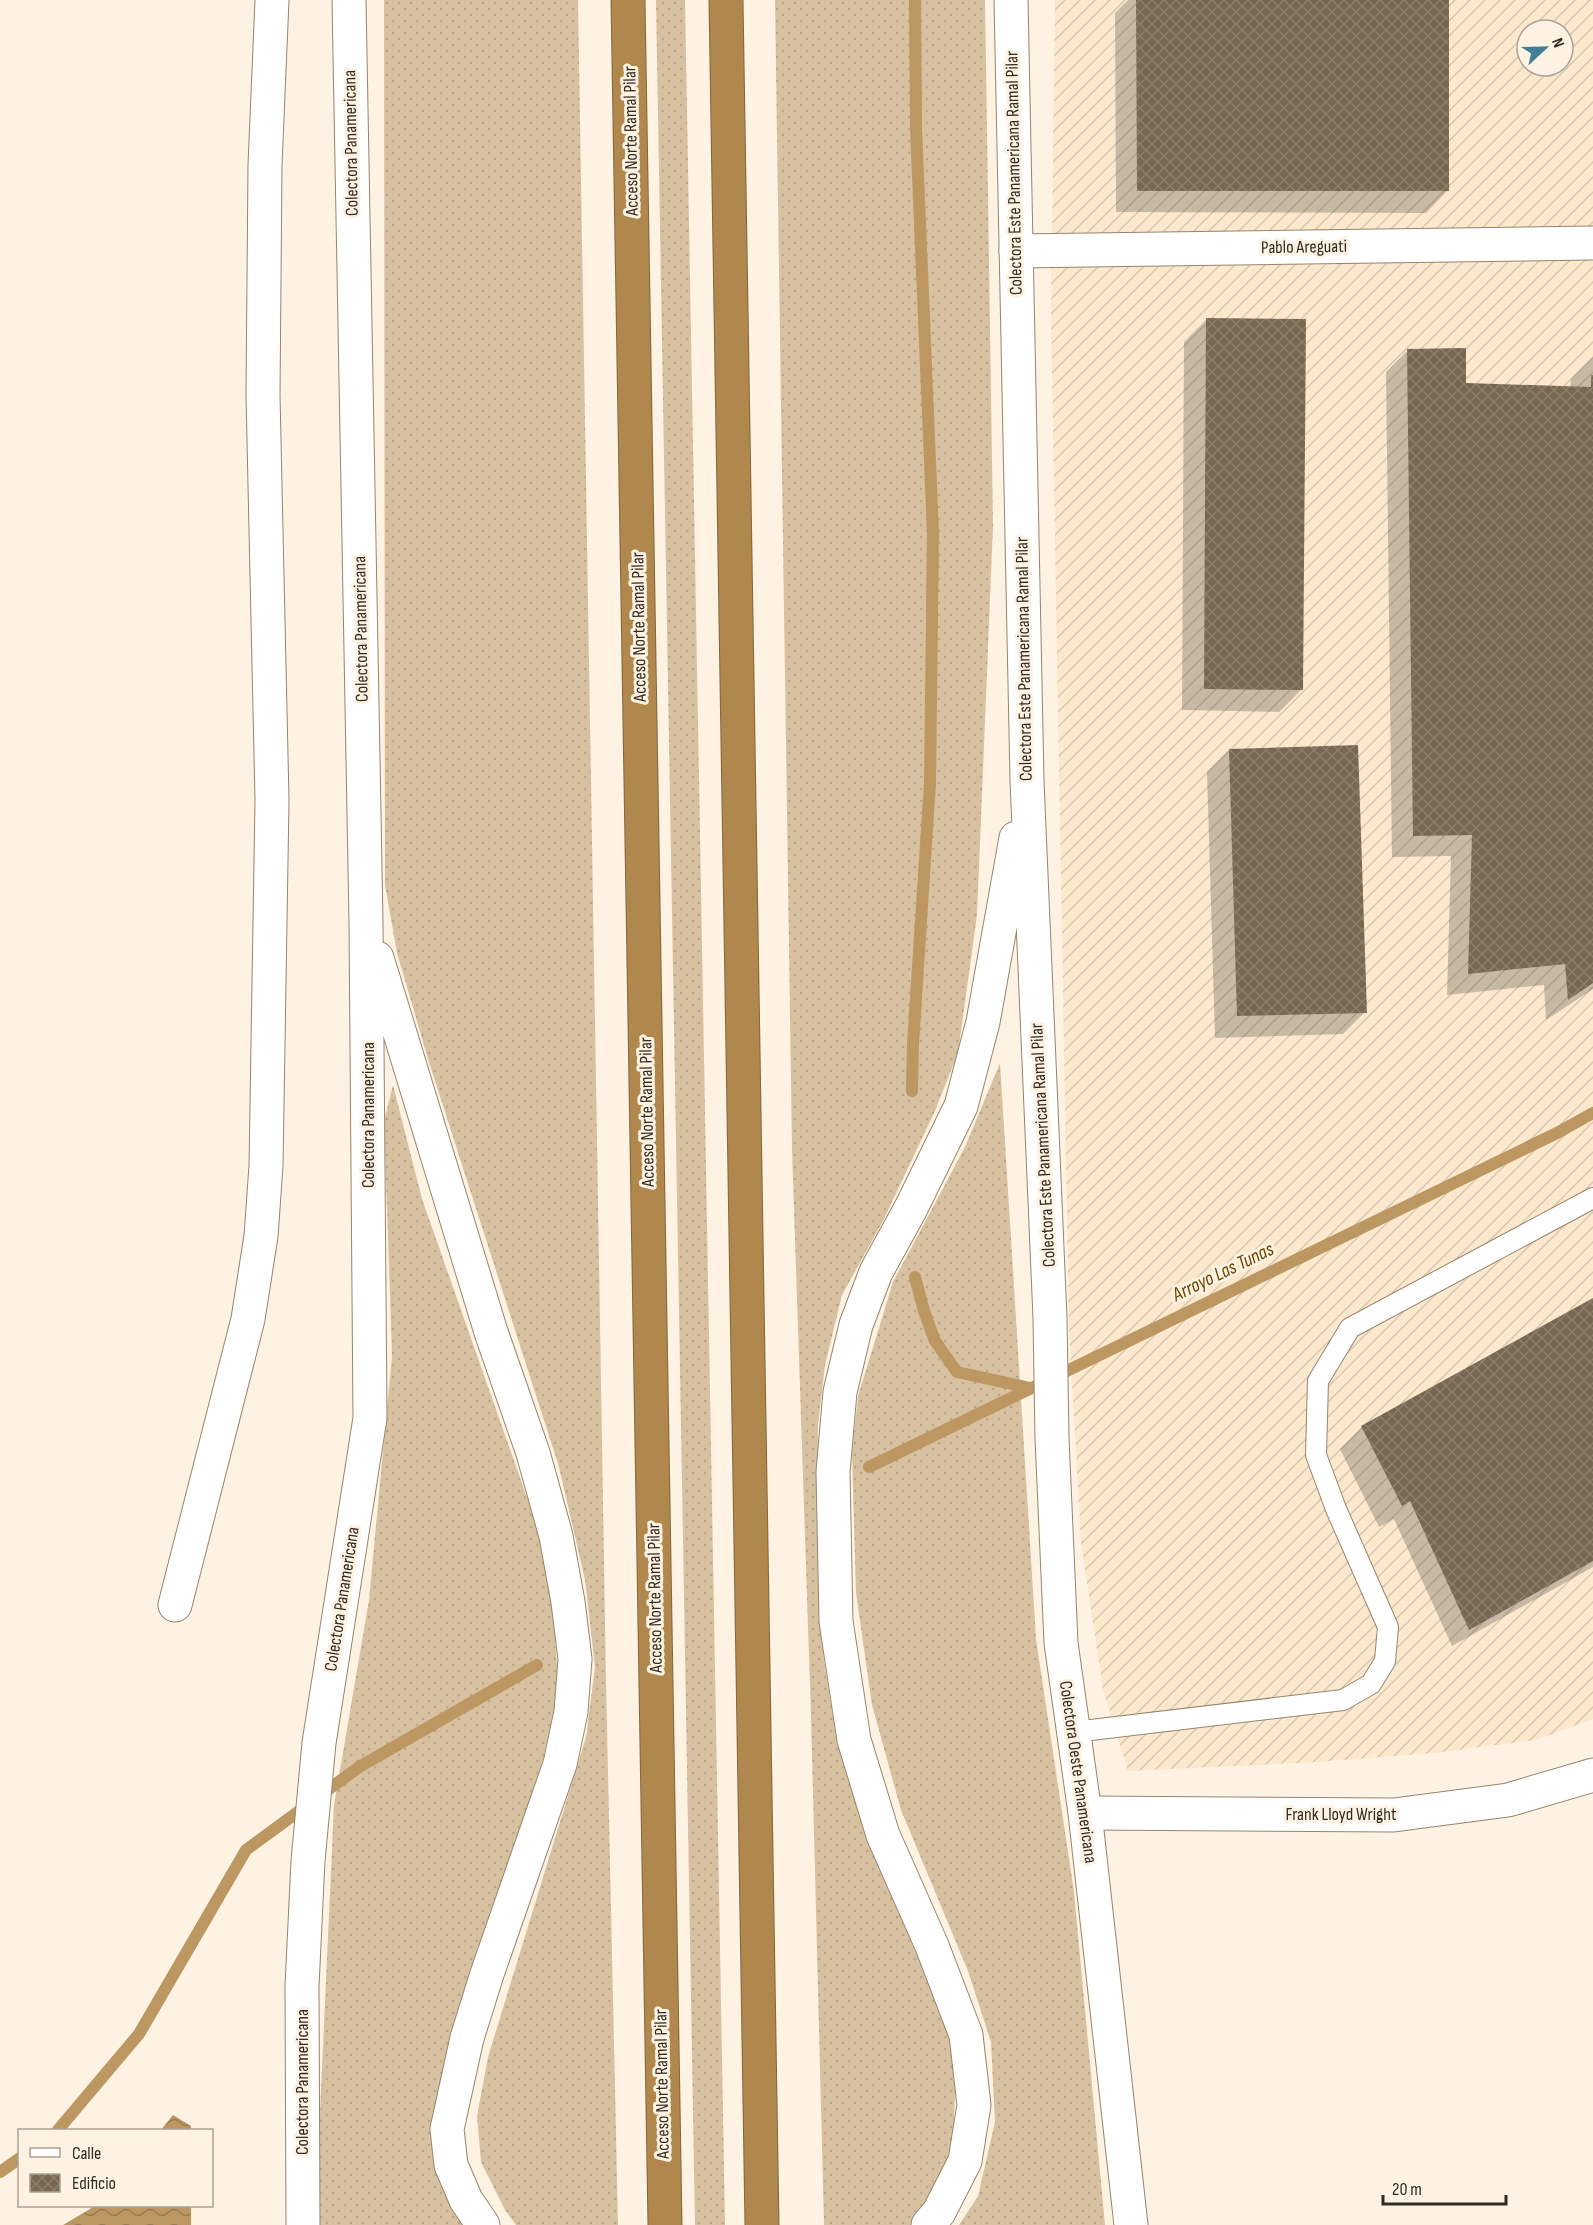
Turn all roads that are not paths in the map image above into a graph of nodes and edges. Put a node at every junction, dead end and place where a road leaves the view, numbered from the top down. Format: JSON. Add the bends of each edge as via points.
{"nodes":[{"id":1,"x":272,"y":0,"type":"edge"},
{"id":2,"x":349,"y":0,"type":"edge"},
{"id":3,"x":628,"y":0,"type":"edge"},
{"id":4,"x":726,"y":0,"type":"edge"},
{"id":5,"x":1011,"y":0,"type":"edge"},
{"id":6,"x":1593,"y":243,"type":"edge"},
{"id":7,"x":1016,"y":251,"type":"junction"},
{"id":8,"x":1027,"y":781,"type":"junction"},
{"id":9,"x":366,"y":922,"type":"junction"},
{"id":10,"x":1593,"y":1198,"type":"edge"},
{"id":11,"x":1050,"y":1318,"type":"joint"},
{"id":12,"x":175,"y":1605,"type":"dead end"},
{"id":13,"x":1074,"y":1732,"type":"junction"},
{"id":14,"x":1593,"y":1775,"type":"edge"},
{"id":15,"x":1085,"y":1813,"type":"junction"},
{"id":16,"x":303,"y":2225,"type":"edge"},
{"id":17,"x":483,"y":2225,"type":"edge"},
{"id":18,"x":665,"y":2225,"type":"edge"},
{"id":19,"x":762,"y":2225,"type":"edge"},
{"id":20,"x":928,"y":2225,"type":"edge"},
{"id":21,"x":1131,"y":2225,"type":"edge"}],
"edges":[{"from":1,"to":12,"type":"street","via":[[263,395],[272,800],[266,1166],[261,1236],[248,1319]]},
{"from":2,"to":9,"type":"street","name":"Colectora Panamericana"},
{"from":3,"to":18,"type":"highway","name":"Acceso Norte Ramal Pilar"},
{"from":4,"to":19,"type":"highway"},
{"from":5,"to":7,"type":"street","name":"Colectora Este Panamericana Ramal Pilar"},
{"from":6,"to":7,"type":"street","name":"Pablo Areguati"},
{"from":7,"to":8,"type":"street","name":"Colectora Este Panamericana Ramal Pilar"},
{"from":8,"to":11,"type":"street","name":"Colectora Este Panamericana Ramal Pilar"},
{"from":8,"to":20,"type":"street","via":[[983,1022],[961,1106],[876,1272],[856,1325],[840,1392],[833,1472],[836,1621],[854,1740],[883,1835],[966,2035],[974,2105],[965,2161],[939,2212]]},
{"from":9,"to":16,"type":"street","name":"Colectora Panamericana","via":[[370,1418],[319,1743],[308,1861],[302,1986]]},
{"from":9,"to":17,"type":"street","via":[[488,1320],[534,1453],[556,1536],[575,1659],[571,1712],[560,1764],[467,2038],[447,2129],[451,2165],[466,2200]]},
{"from":10,"to":13,"type":"lane","via":[[1350,1328],[1318,1381],[1316,1455],[1388,1627],[1385,1661],[1371,1684],[1343,1700]]},
{"from":11,"to":13,"type":"street","name":"Colectora Oeste Panamericana","via":[[1061,1643]]},
{"from":13,"to":15,"type":"street","name":"Colectora Oeste Panamericana"},
{"from":14,"to":15,"type":"street","name":"Frank Lloyd Wright","via":[[1508,1800],[1394,1815]]},
{"from":15,"to":21,"type":"street","name":"Colectora Oeste Panamericana"}]}
